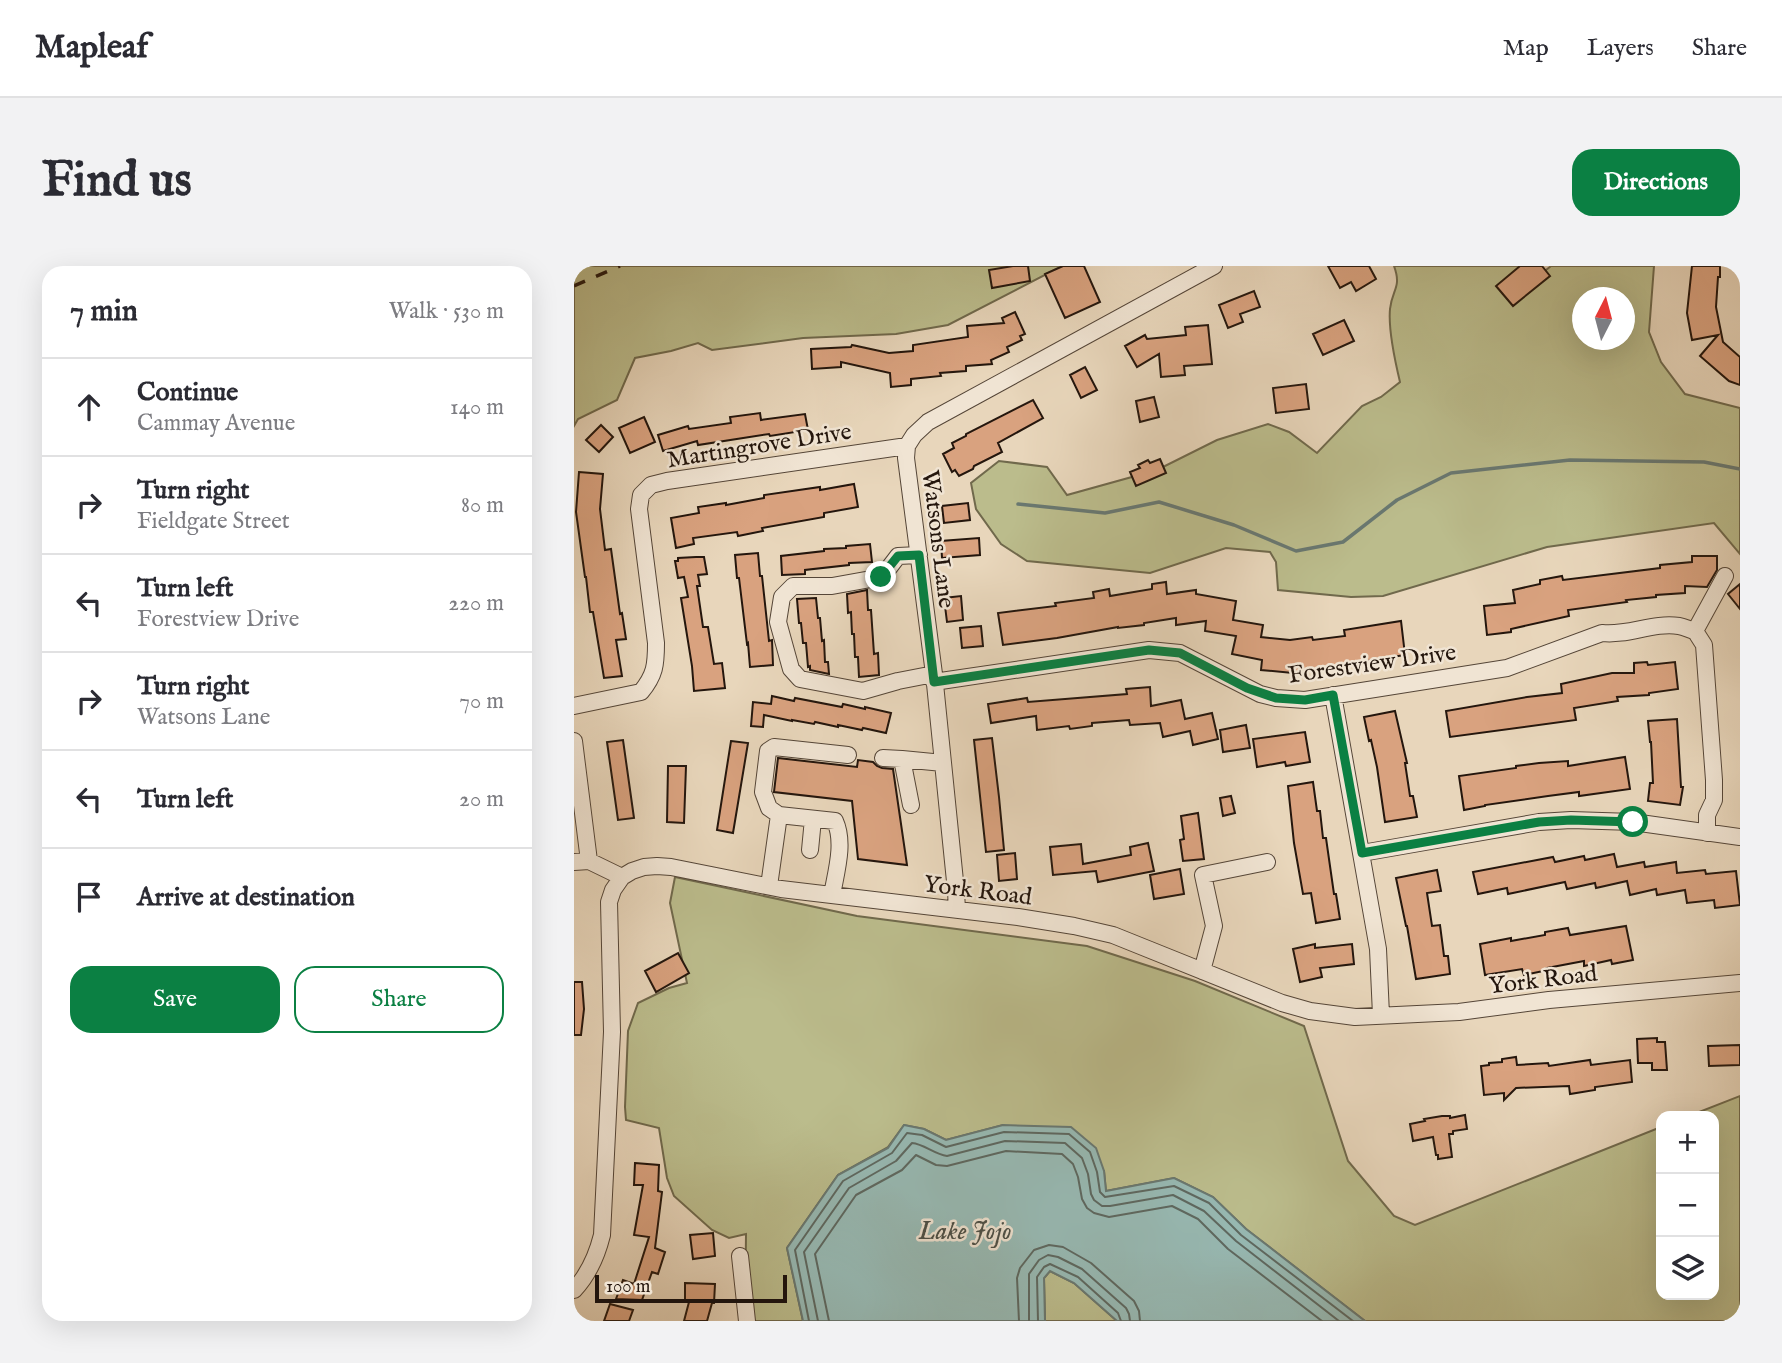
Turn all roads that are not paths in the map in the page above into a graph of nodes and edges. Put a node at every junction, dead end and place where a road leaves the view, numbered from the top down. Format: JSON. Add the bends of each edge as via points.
{"nodes":[{"id":1,"x":1214,"y":266,"type":"edge"},
{"id":2,"x":907,"y":446,"type":"junction"},
{"id":3,"x":919,"y":555,"type":"junction"},
{"id":4,"x":1725,"y":576,"type":"dead end"},
{"id":5,"x":1695,"y":631,"type":"junction"},
{"id":6,"x":934,"y":678,"type":"junction"},
{"id":7,"x":1333,"y":695,"type":"junction"},
{"id":8,"x":574,"y":706,"type":"edge"},
{"id":9,"x":574,"y":741,"type":"edge"},
{"id":10,"x":848,"y":755,"type":"dead end"},
{"id":11,"x":883,"y":758,"type":"dead end"},
{"id":12,"x":902,"y":759,"type":"junction"},
{"id":13,"x":943,"y":762,"type":"junction"},
{"id":14,"x":911,"y":805,"type":"dead end"},
{"id":15,"x":779,"y":815,"type":"junction"},
{"id":16,"x":813,"y":818,"type":"junction"},
{"id":17,"x":1707,"y":833,"type":"junction"},
{"id":18,"x":1740,"y":837,"type":"edge"},
{"id":19,"x":810,"y":850,"type":"dead end"},
{"id":20,"x":1362,"y":853,"type":"junction"},
{"id":21,"x":581,"y":861,"type":"edge"},
{"id":22,"x":1267,"y":862,"type":"dead end"},
{"id":23,"x":622,"y":877,"type":"junction"},
{"id":24,"x":769,"y":886,"type":"junction"},
{"id":25,"x":832,"y":895,"type":"junction"},
{"id":26,"x":957,"y":910,"type":"junction"},
{"id":27,"x":1202,"y":971,"type":"junction"},
{"id":28,"x":1740,"y":983,"type":"edge"},
{"id":29,"x":1381,"y":1016,"type":"junction"},
{"id":30,"x":740,"y":1256,"type":"dead end"},
{"id":31,"x":574,"y":1290,"type":"edge"},
{"id":32,"x":747,"y":1321,"type":"edge"}],
"edges":[{"from":1,"to":2,"type":"street","name":"Watsons Lane","via":[[955,406],[928,422]]},
{"from":2,"to":3,"type":"street","name":"Watsons Lane"},
{"from":2,"to":8,"type":"street","name":"Martingrove Drive","via":[[651,485],[641,495],[639,509],[656,665],[640,692]]},
{"from":3,"to":6,"type":"street","name":"Watsons Lane"},
{"from":3,"to":6,"type":"street","name":"Forestview Drive","via":[[898,556],[881,577],[832,586],[793,586],[782,597],[778,621],[791,669],[800,679],[863,691],[898,681]]},
{"from":4,"to":5,"type":"street"},
{"from":5,"to":7,"type":"street","name":"Forestview Drive","via":[[1678,626],[1602,633],[1507,668]]},
{"from":5,"to":17,"type":"street","via":[[1704,645],[1714,780]]},
{"from":6,"to":7,"type":"street","name":"Forestview Drive","via":[[1149,650],[1180,653],[1276,698],[1305,700]]},
{"from":6,"to":13,"type":"street","name":"Watsons Lane"},
{"from":7,"to":20,"type":"street"},
{"from":9,"to":21,"type":"street"},
{"from":10,"to":15,"type":"street","via":[[774,747],[768,751],[763,792],[769,808]]},
{"from":11,"to":12,"type":"street"},
{"from":12,"to":13,"type":"street"},
{"from":12,"to":14,"type":"street"},
{"from":13,"to":26,"type":"street","name":"Watsons Lane"},
{"from":15,"to":16,"type":"street"},
{"from":15,"to":24,"type":"street"},
{"from":16,"to":19,"type":"street"},
{"from":16,"to":25,"type":"street","via":[[838,825],[840,848]]},
{"from":17,"to":18,"type":"street"},
{"from":17,"to":20,"type":"street","via":[[1633,822],[1571,820]]},
{"from":20,"to":29,"type":"street","via":[[1378,949]]},
{"from":21,"to":23,"type":"street"},
{"from":22,"to":27,"type":"street","via":[[1203,875],[1214,926]]},
{"from":23,"to":24,"type":"street","name":"York Road","via":[[657,866]]},
{"from":23,"to":31,"type":"street","via":[[609,902],[612,1032],[602,1235],[597,1256]]},
{"from":24,"to":25,"type":"street","name":"York Road"},
{"from":25,"to":26,"type":"street","name":"York Road"},
{"from":26,"to":27,"type":"street","name":"York Road","via":[[1112,935]]},
{"from":27,"to":29,"type":"street","name":"York Road","via":[[1310,1011]]},
{"from":28,"to":29,"type":"street","name":"York Road"},
{"from":30,"to":32,"type":"street"}]}
